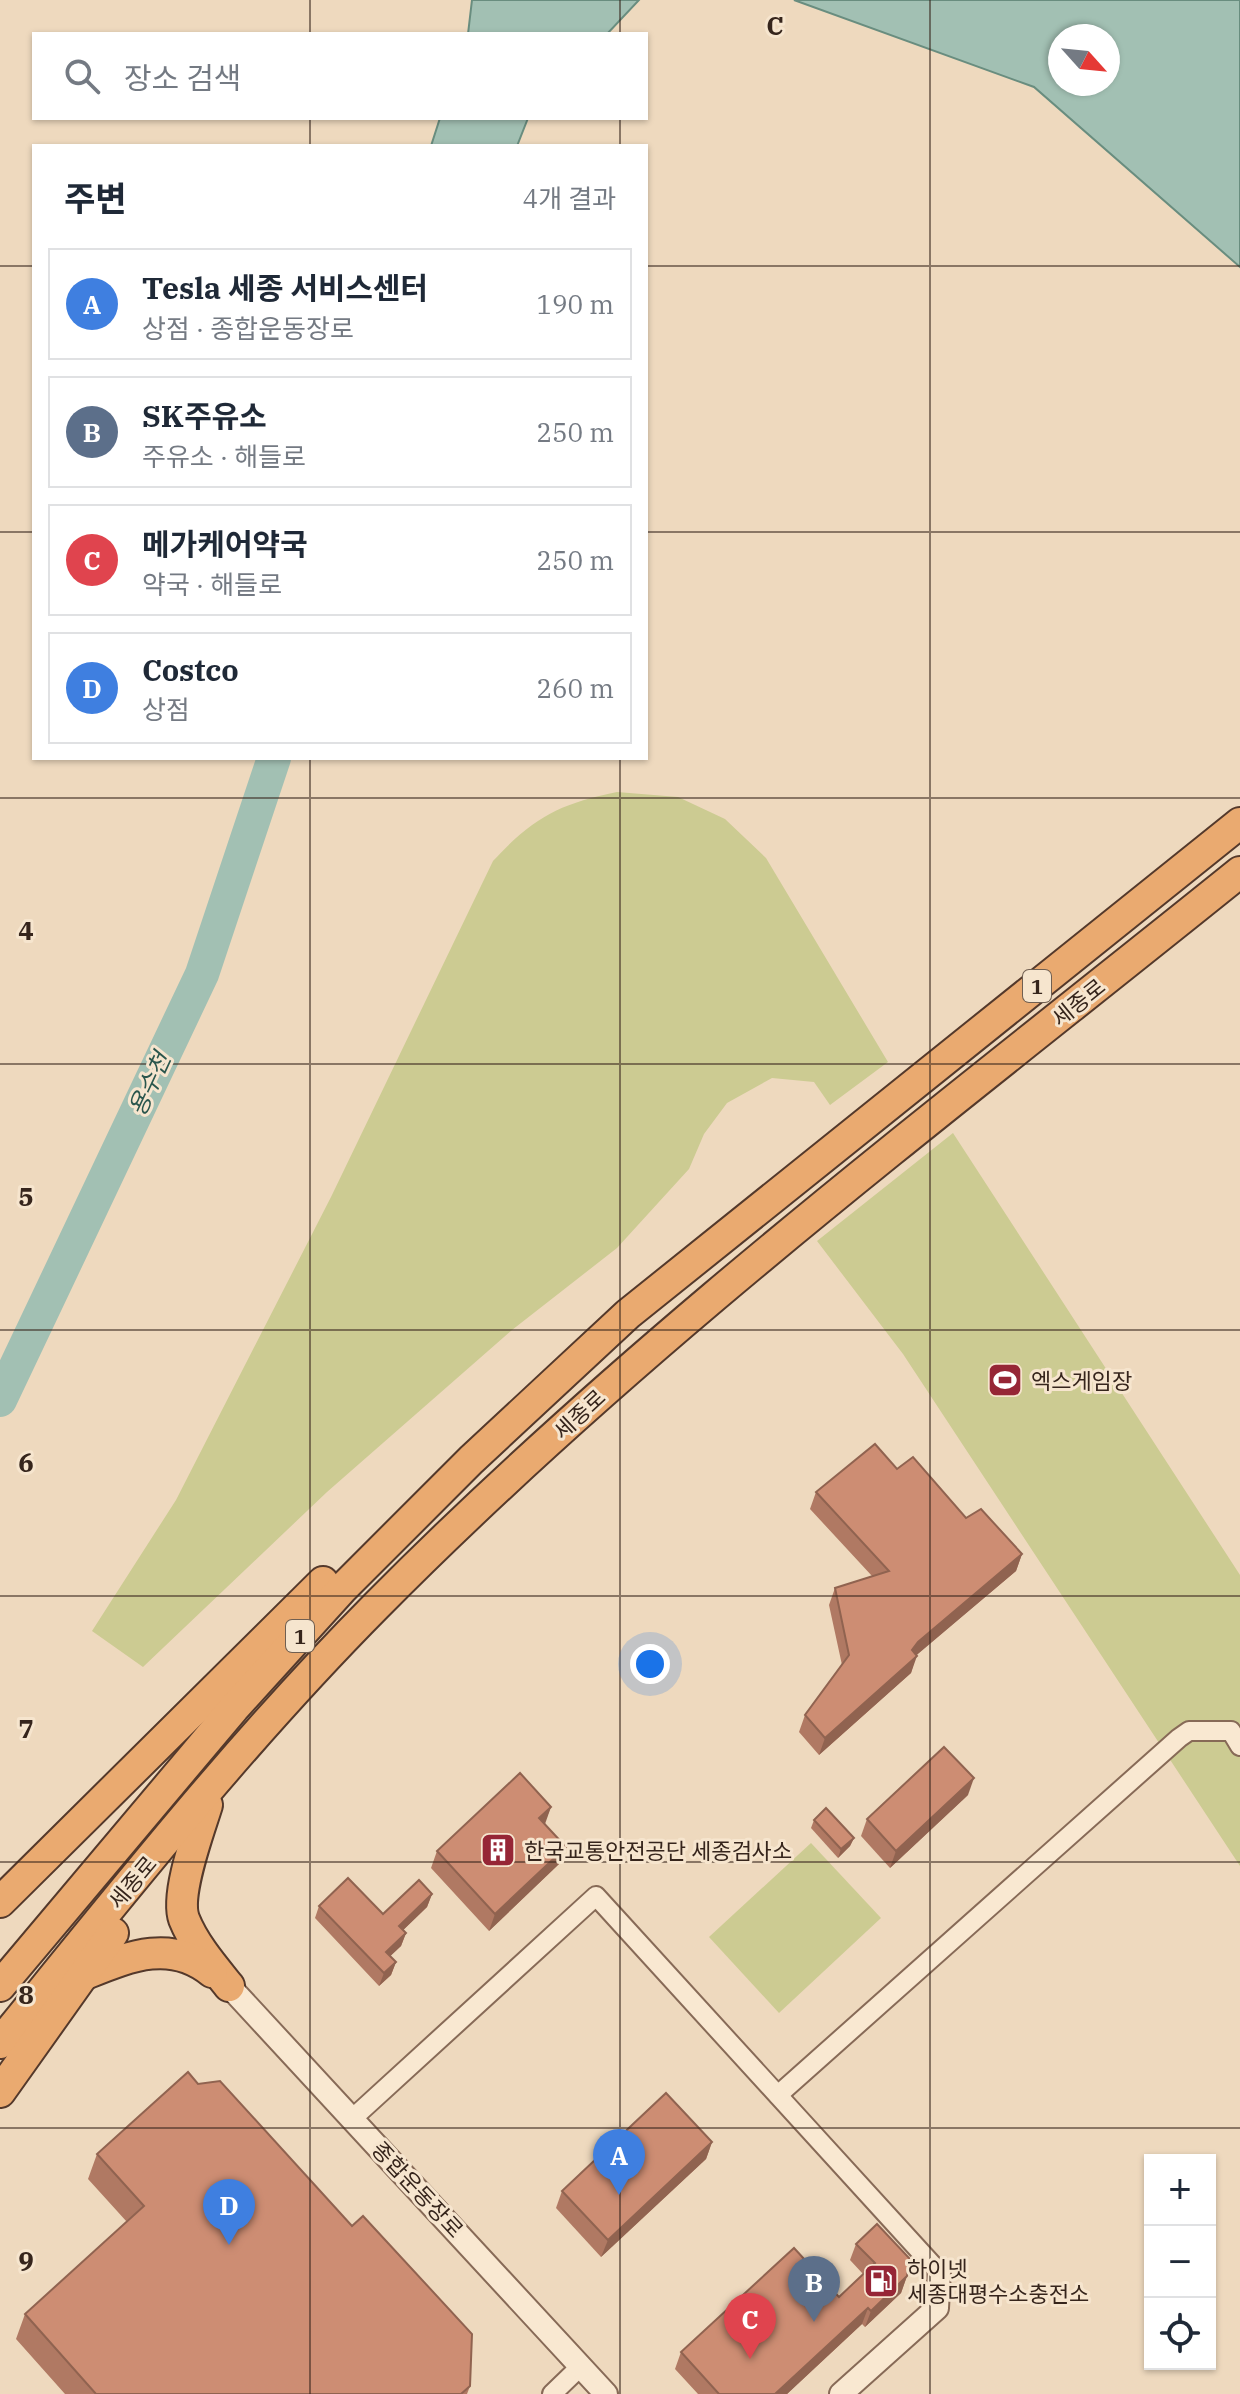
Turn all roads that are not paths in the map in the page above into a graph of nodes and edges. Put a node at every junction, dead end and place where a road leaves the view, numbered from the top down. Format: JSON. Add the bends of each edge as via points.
{"nodes":[{"id":1,"x":1240,"y":823,"type":"edge"},
{"id":2,"x":1240,"y":872,"type":"edge"},
{"id":3,"x":628,"y":1314,"type":"junction"},
{"id":4,"x":261,"y":1731,"type":"junction"},
{"id":5,"x":1240,"y":1746,"type":"edge"},
{"id":6,"x":209,"y":1802,"type":"junction"},
{"id":7,"x":0,"y":1902,"type":"edge"},
{"id":8,"x":83,"y":1975,"type":"junction"},
{"id":9,"x":0,"y":1986,"type":"edge"},
{"id":10,"x":229,"y":1986,"type":"junction"},
{"id":11,"x":0,"y":2043,"type":"edge"},
{"id":12,"x":0,"y":2092,"type":"edge"},
{"id":13,"x":778,"y":2095,"type":"junction"},
{"id":14,"x":353,"y":2118,"type":"junction"},
{"id":15,"x":939,"y":2272,"type":"joint"},
{"id":16,"x":581,"y":2366,"type":"junction"},
{"id":17,"x":552,"y":2394,"type":"edge"},
{"id":18,"x":606,"y":2394,"type":"edge"},
{"id":19,"x":841,"y":2394,"type":"edge"}],
"edges":[{"from":1,"to":3,"type":"highway","name":"세종로","number":"1"},
{"from":2,"to":4,"type":"highway","name":"세종로","number":"1","via":[[646,1353],[373,1609]]},
{"from":3,"to":7,"type":"highway","via":[[417,1491]]},
{"from":3,"to":9,"type":"highway","name":"세종로","number":"1","via":[[342,1589],[234,1708]]},
{"from":4,"to":6,"type":"highway"},
{"from":4,"to":11,"type":"highway","name":"세종로","number":"1"},
{"from":5,"to":13,"type":"street","via":[[1231,1731],[1189,1731],[1179,1738]]},
{"from":6,"to":8,"type":"highway"},
{"from":6,"to":10,"type":"highway","via":[[189,1859],[183,1915],[196,1944]]},
{"from":8,"to":10,"type":"highway","via":[[154,1950],[201,1963]]},
{"from":8,"to":12,"type":"highway"},
{"from":10,"to":14,"type":"street","name":"종합운동장로"},
{"from":13,"to":14,"type":"street","via":[[596,1896]]},
{"from":13,"to":15,"type":"street"},
{"from":14,"to":16,"type":"street","name":"종합운동장로"},
{"from":15,"to":19,"type":"street","via":[[937,2308]]},
{"from":16,"to":17,"type":"street"},
{"from":16,"to":18,"type":"street","name":"종합운동장로"}]}
